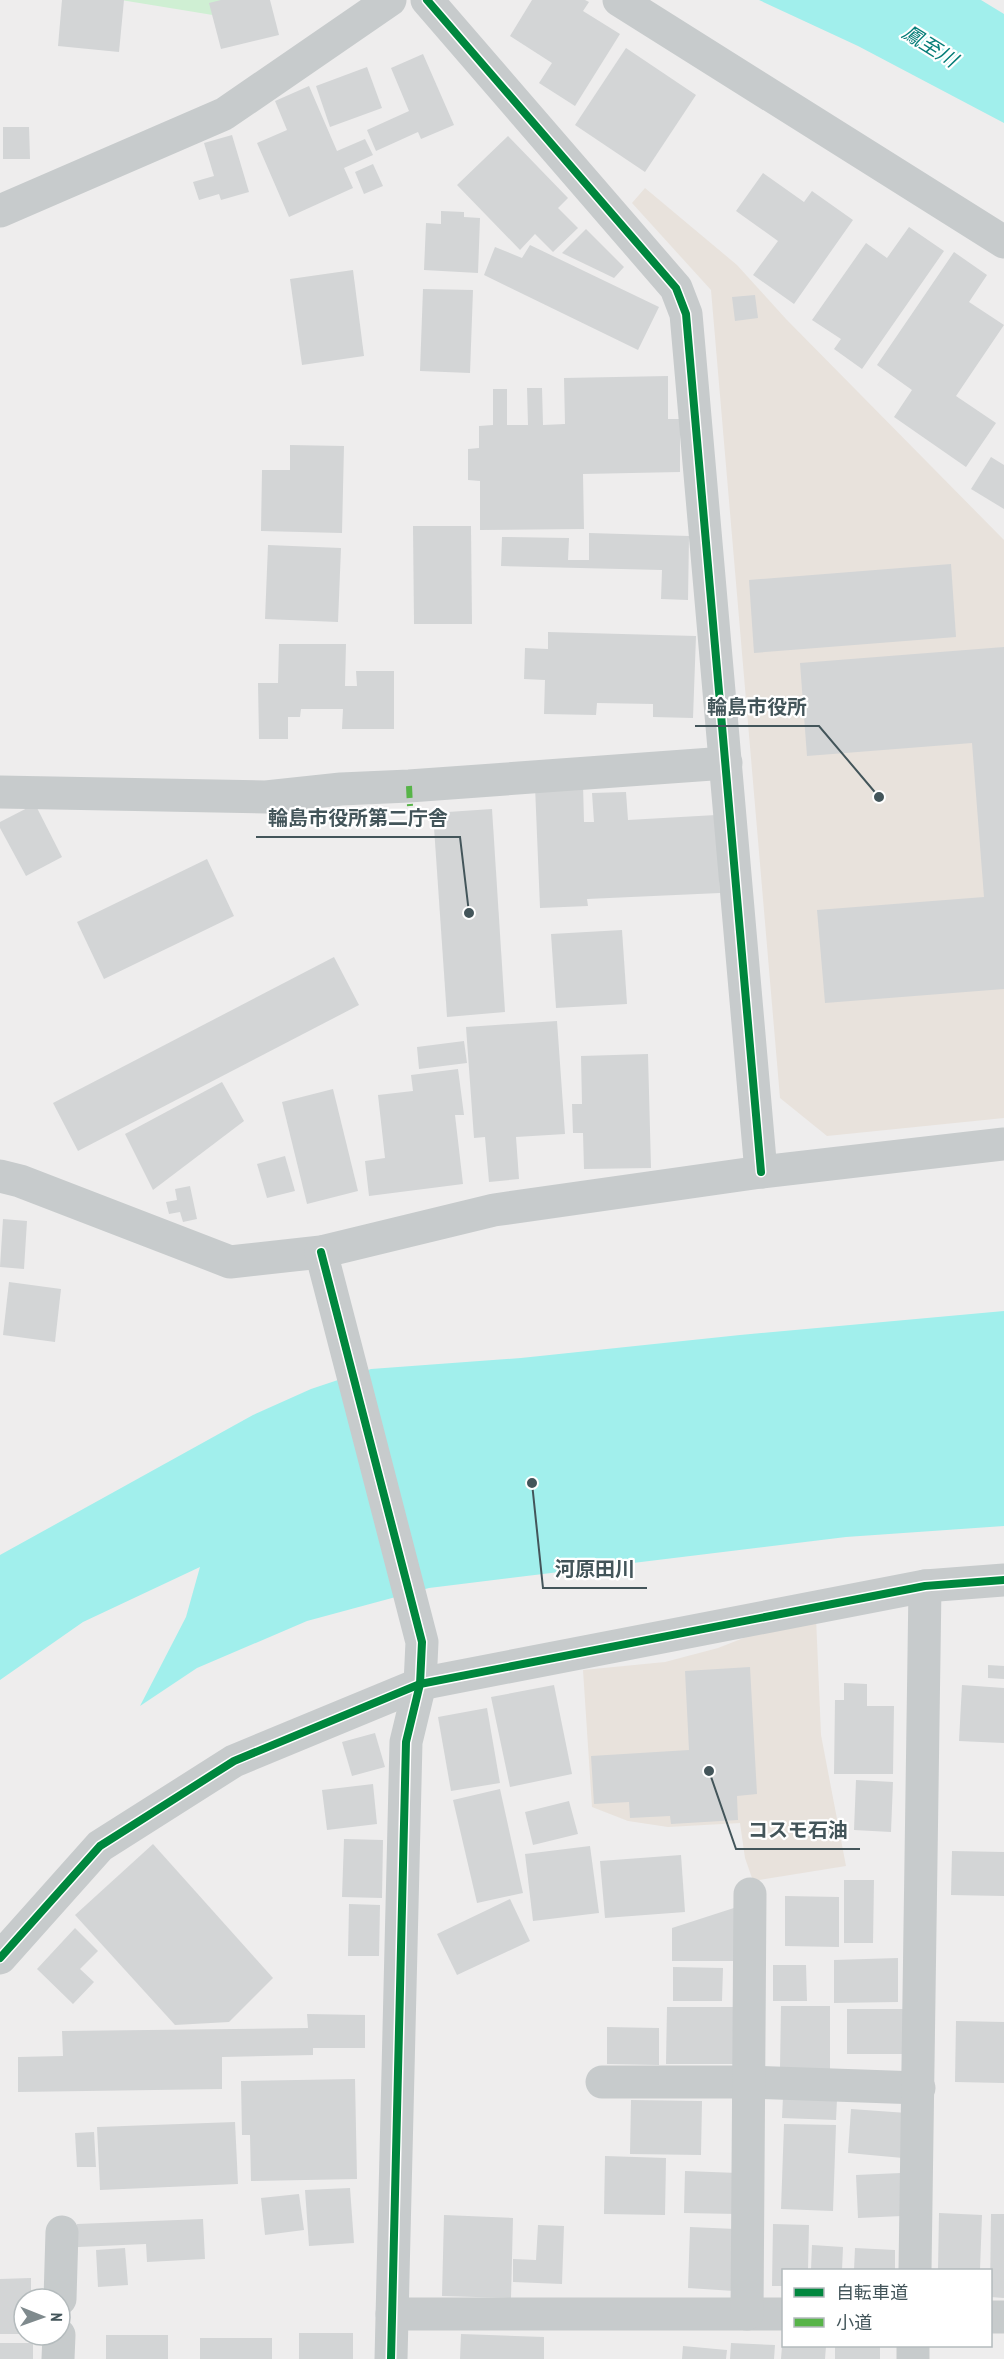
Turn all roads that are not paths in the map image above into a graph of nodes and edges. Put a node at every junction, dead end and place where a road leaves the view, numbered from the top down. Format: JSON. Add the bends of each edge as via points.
{"nodes":[{"id":1,"x":390,"y":0,"type":"edge"},
{"id":2,"x":427,"y":0,"type":"edge"},
{"id":3,"x":619,"y":0,"type":"edge"},
{"id":4,"x":0,"y":211,"type":"edge"},
{"id":5,"x":1004,"y":242,"type":"edge"},
{"id":6,"x":726,"y":763,"type":"junction"},
{"id":7,"x":0,"y":792,"type":"edge"},
{"id":8,"x":1004,"y":1144,"type":"edge"},
{"id":9,"x":762,"y":1172,"type":"junction"},
{"id":10,"x":0,"y":1176,"type":"edge"},
{"id":11,"x":321,"y":1252,"type":"junction"},
{"id":12,"x":1004,"y":1580,"type":"edge"},
{"id":13,"x":925,"y":1586,"type":"junction"},
{"id":14,"x":420,"y":1684,"type":"junction"},
{"id":15,"x":750,"y":1894,"type":"dead end"},
{"id":16,"x":0,"y":1958,"type":"edge"},
{"id":17,"x":602,"y":2082,"type":"dead end"},
{"id":18,"x":750,"y":2082,"type":"junction"},
{"id":19,"x":919,"y":2088,"type":"junction"},
{"id":20,"x":62,"y":2232,"type":"dead end"},
{"id":21,"x":915,"y":2269,"type":"edge"},
{"id":22,"x":60,"y":2287,"type":"edge"},
{"id":23,"x":392,"y":2314,"type":"junction"},
{"id":24,"x":747,"y":2314,"type":"junction"},
{"id":25,"x":782,"y":2314,"type":"edge"},
{"id":26,"x":392,"y":2359,"type":"edge"}],
"edges":[{"from":1,"to":4,"type":"street","via":[[224,114]]},
{"from":2,"to":6,"type":"street","via":[[676,288],[686,314]]},
{"from":3,"to":5,"type":"street"},
{"from":6,"to":7,"type":"street","via":[[266,797]]},
{"from":6,"to":9,"type":"street"},
{"from":8,"to":9,"type":"street"},
{"from":9,"to":11,"type":"street","via":[[494,1210]]},
{"from":10,"to":11,"type":"street","via":[[230,1262]]},
{"from":11,"to":14,"type":"street","via":[[422,1642]]},
{"from":12,"to":13,"type":"street"},
{"from":13,"to":14,"type":"street"},
{"from":13,"to":19,"type":"street"},
{"from":14,"to":16,"type":"street","via":[[234,1761],[100,1846]]},
{"from":14,"to":23,"type":"street","via":[[406,1742]]},
{"from":15,"to":18,"type":"street"},
{"from":17,"to":18,"type":"street"},
{"from":18,"to":19,"type":"street"},
{"from":18,"to":24,"type":"street"},
{"from":19,"to":21,"type":"street"},
{"from":20,"to":22,"type":"street"},
{"from":23,"to":24,"type":"street"},
{"from":23,"to":26,"type":"street"},
{"from":24,"to":25,"type":"street"}]}
